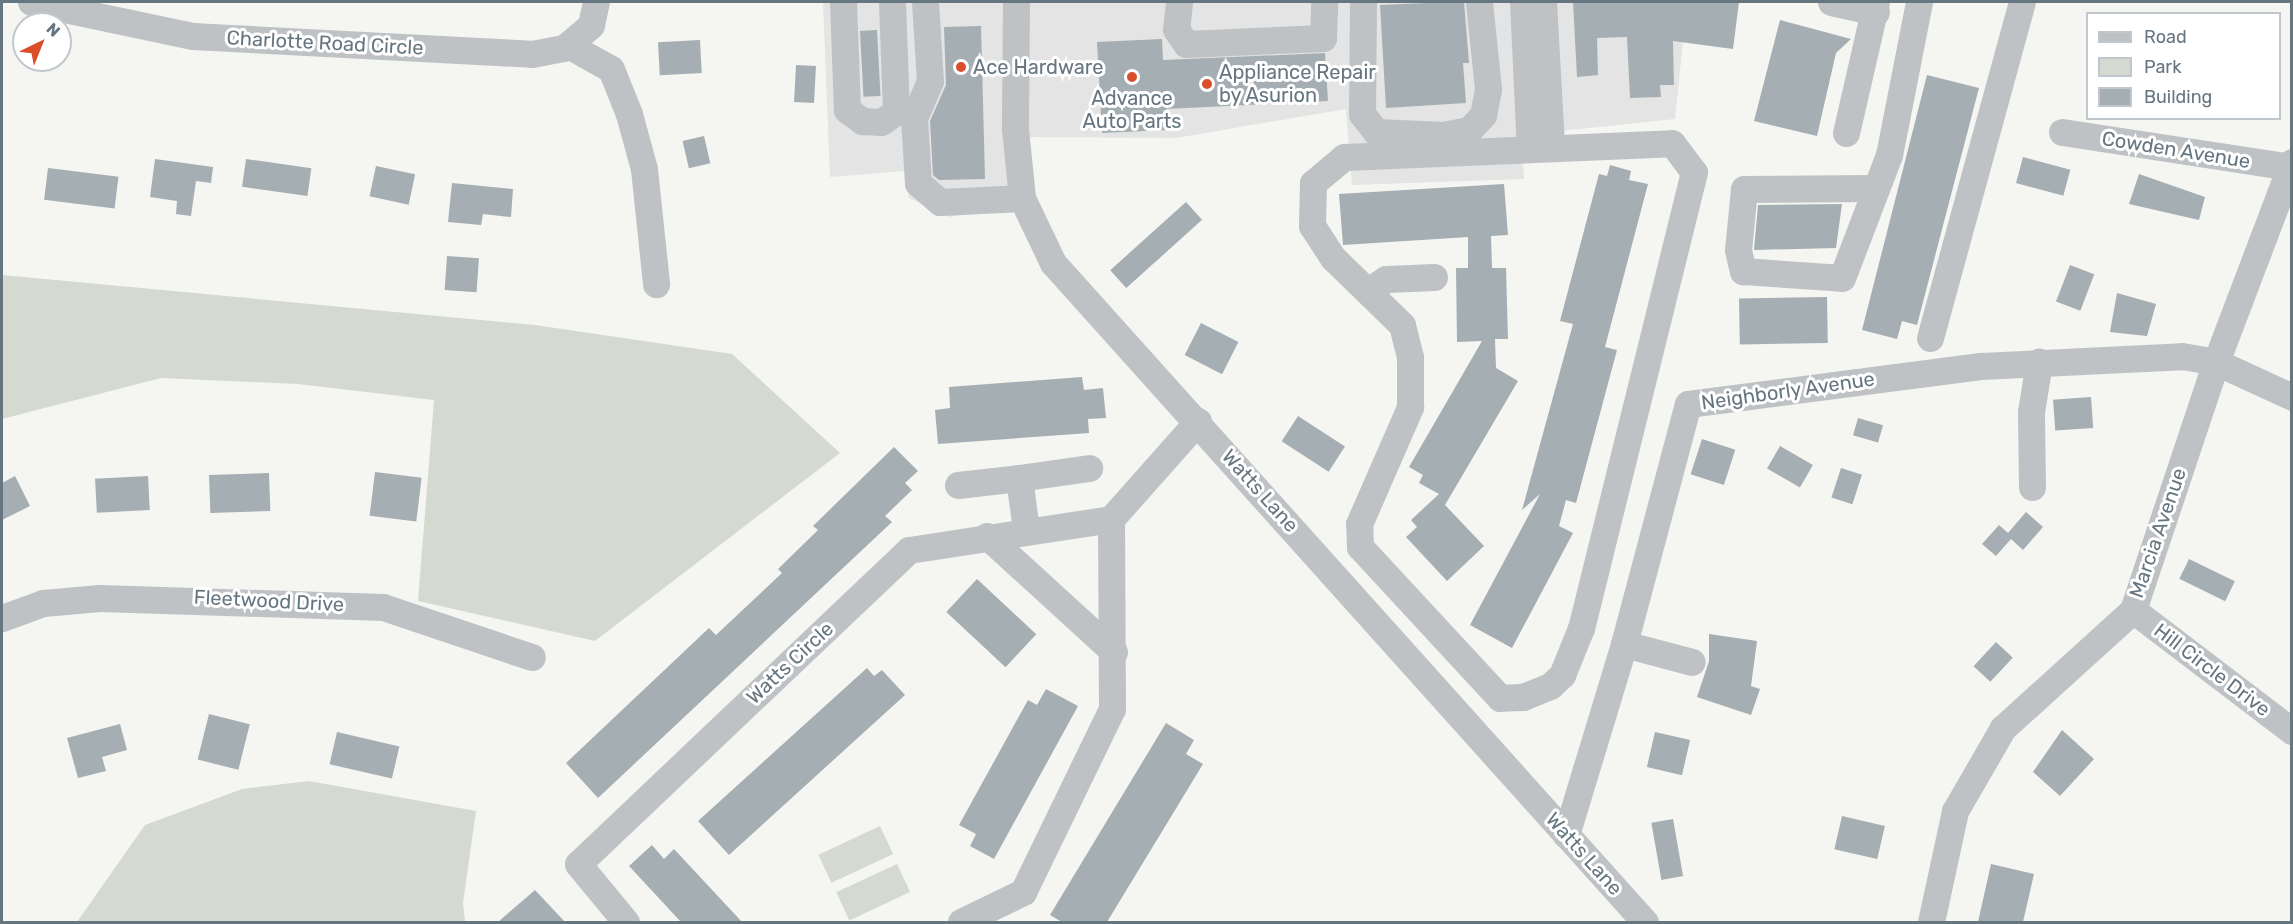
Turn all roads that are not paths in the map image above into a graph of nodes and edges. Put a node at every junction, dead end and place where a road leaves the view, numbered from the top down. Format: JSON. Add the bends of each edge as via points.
{"nodes":[{"id":1,"x":31,"y":2,"type":"edge"},
{"id":2,"x":596,"y":2,"type":"edge"},
{"id":3,"x":843,"y":2,"type":"edge"},
{"id":4,"x":892,"y":2,"type":"edge"},
{"id":5,"x":925,"y":2,"type":"edge"},
{"id":6,"x":1016,"y":2,"type":"edge"},
{"id":7,"x":1179,"y":2,"type":"edge"},
{"id":8,"x":1324,"y":2,"type":"edge"},
{"id":9,"x":1363,"y":2,"type":"edge"},
{"id":10,"x":1479,"y":2,"type":"edge"},
{"id":11,"x":1523,"y":2,"type":"edge"},
{"id":12,"x":1543,"y":2,"type":"edge"},
{"id":13,"x":1832,"y":2,"type":"edge"},
{"id":14,"x":1919,"y":2,"type":"edge"},
{"id":15,"x":2022,"y":2,"type":"edge"},
{"id":16,"x":1875,"y":7,"type":"edge"},
{"id":17,"x":568,"y":45,"type":"junction"},
{"id":18,"x":2062,"y":132,"type":"dead end"},
{"id":19,"x":1846,"y":133,"type":"dead end"},
{"id":20,"x":1540,"y":148,"type":"junction"},
{"id":21,"x":2291,"y":165,"type":"edge"},
{"id":22,"x":1875,"y":188,"type":"junction"},
{"id":23,"x":1022,"y":198,"type":"junction"},
{"id":24,"x":1434,"y":277,"type":"dead end"},
{"id":25,"x":656,"y":284,"type":"dead end"},
{"id":26,"x":1369,"y":290,"type":"junction"},
{"id":27,"x":1930,"y":338,"type":"dead end"},
{"id":28,"x":2039,"y":362,"type":"junction"},
{"id":29,"x":2216,"y":362,"type":"junction"},
{"id":30,"x":2292,"y":397,"type":"edge"},
{"id":31,"x":1198,"y":421,"type":"junction"},
{"id":32,"x":1089,"y":468,"type":"dead end"},
{"id":33,"x":1019,"y":478,"type":"junction"},
{"id":34,"x":958,"y":485,"type":"dead end"},
{"id":35,"x":2032,"y":487,"type":"dead end"},
{"id":36,"x":1111,"y":519,"type":"junction"},
{"id":37,"x":1026,"y":530,"type":"junction"},
{"id":38,"x":987,"y":537,"type":"junction"},
{"id":39,"x":2133,"y":610,"type":"junction"},
{"id":40,"x":2,"y":618,"type":"edge"},
{"id":41,"x":1624,"y":644,"type":"junction"},
{"id":42,"x":1114,"y":652,"type":"junction"},
{"id":43,"x":532,"y":657,"type":"dead end"},
{"id":44,"x":1692,"y":662,"type":"dead end"},
{"id":45,"x":2292,"y":731,"type":"edge"},
{"id":46,"x":1566,"y":835,"type":"junction"},
{"id":47,"x":1634,"y":919,"type":"edge"},
{"id":48,"x":626,"y":922,"type":"edge"},
{"id":49,"x":961,"y":922,"type":"edge"},
{"id":50,"x":1931,"y":922,"type":"edge"}],
"edges":[{"from":1,"to":17,"type":"street","name":"Charlotte Road Circle","via":[[192,36],[532,54]]},
{"from":2,"to":17,"type":"street","name":"Charlotte Road Circle","via":[[591,25]]},
{"from":3,"to":4,"type":"street","via":[[847,110],[862,121],[881,122],[896,112]]},
{"from":5,"to":23,"type":"street","via":[[930,81],[914,118],[922,189],[940,202]]},
{"from":6,"to":23,"type":"street","name":"Watts Lane","via":[[1015,129]]},
{"from":7,"to":8,"type":"street","via":[[1176,29],[1186,44],[1323,38]]},
{"from":9,"to":10,"type":"street","via":[[1362,114],[1376,132],[1443,135],[1469,130],[1483,115],[1488,89]]},
{"from":11,"to":20,"type":"street"},
{"from":12,"to":20,"type":"street"},
{"from":13,"to":16,"type":"street"},
{"from":14,"to":22,"type":"street","via":[[1889,154]]},
{"from":15,"to":27,"type":"street"},
{"from":16,"to":19,"type":"street"},
{"from":17,"to":25,"type":"street","via":[[611,69],[629,114],[644,169]]},
{"from":18,"to":21,"type":"street","name":"Cowden Avenue"},
{"from":20,"to":26,"type":"street","via":[[1344,157],[1323,171],[1313,183],[1312,226],[1333,258]]},
{"from":20,"to":26,"type":"street","via":[[1672,142],[1694,172],[1581,628],[1562,675],[1551,686],[1524,697],[1500,698],[1360,547],[1359,524],[1410,407],[1402,326]]},
{"from":21,"to":29,"type":"street","name":"Marcia Avenue"},
{"from":22,"to":22,"type":"street","via":[[1842,278],[1743,271],[1738,250],[1744,189]]},
{"from":23,"to":31,"type":"street","name":"Watts Lane","via":[[1053,263]]},
{"from":24,"to":26,"type":"street","via":[[1386,279]]},
{"from":28,"to":29,"type":"street","name":"Neighborly Avenue","via":[[2182,356]]},
{"from":28,"to":35,"type":"street","via":[[2031,412]]},
{"from":28,"to":41,"type":"street","name":"Neighborly Avenue","via":[[1688,404]]},
{"from":29,"to":30,"type":"street","name":"Neighborly Avenue"},
{"from":29,"to":39,"type":"street","name":"Marcia Avenue"},
{"from":31,"to":36,"type":"street"},
{"from":31,"to":46,"type":"street","name":"Watts Lane"},
{"from":32,"to":33,"type":"street"},
{"from":33,"to":34,"type":"street"},
{"from":33,"to":37,"type":"street"},
{"from":36,"to":37,"type":"street","name":"Watts Circle"},
{"from":36,"to":42,"type":"street"},
{"from":37,"to":38,"type":"street","name":"Watts Circle"},
{"from":38,"to":42,"type":"street"},
{"from":38,"to":48,"type":"street","name":"Watts Circle","via":[[909,550],[578,864]]},
{"from":39,"to":45,"type":"street","name":"Hill Circle Drive"},
{"from":39,"to":50,"type":"street","name":"Marcia Avenue","via":[[2003,728],[1955,811]]},
{"from":40,"to":43,"type":"street","name":"Fleetwood Drive","via":[[43,603],[100,598],[383,607]]},
{"from":41,"to":44,"type":"street"},
{"from":41,"to":46,"type":"street","name":"Neighborly Avenue"},
{"from":42,"to":49,"type":"street","via":[[1112,709],[1023,892]]},
{"from":46,"to":47,"type":"street","name":"Watts Lane"}]}
